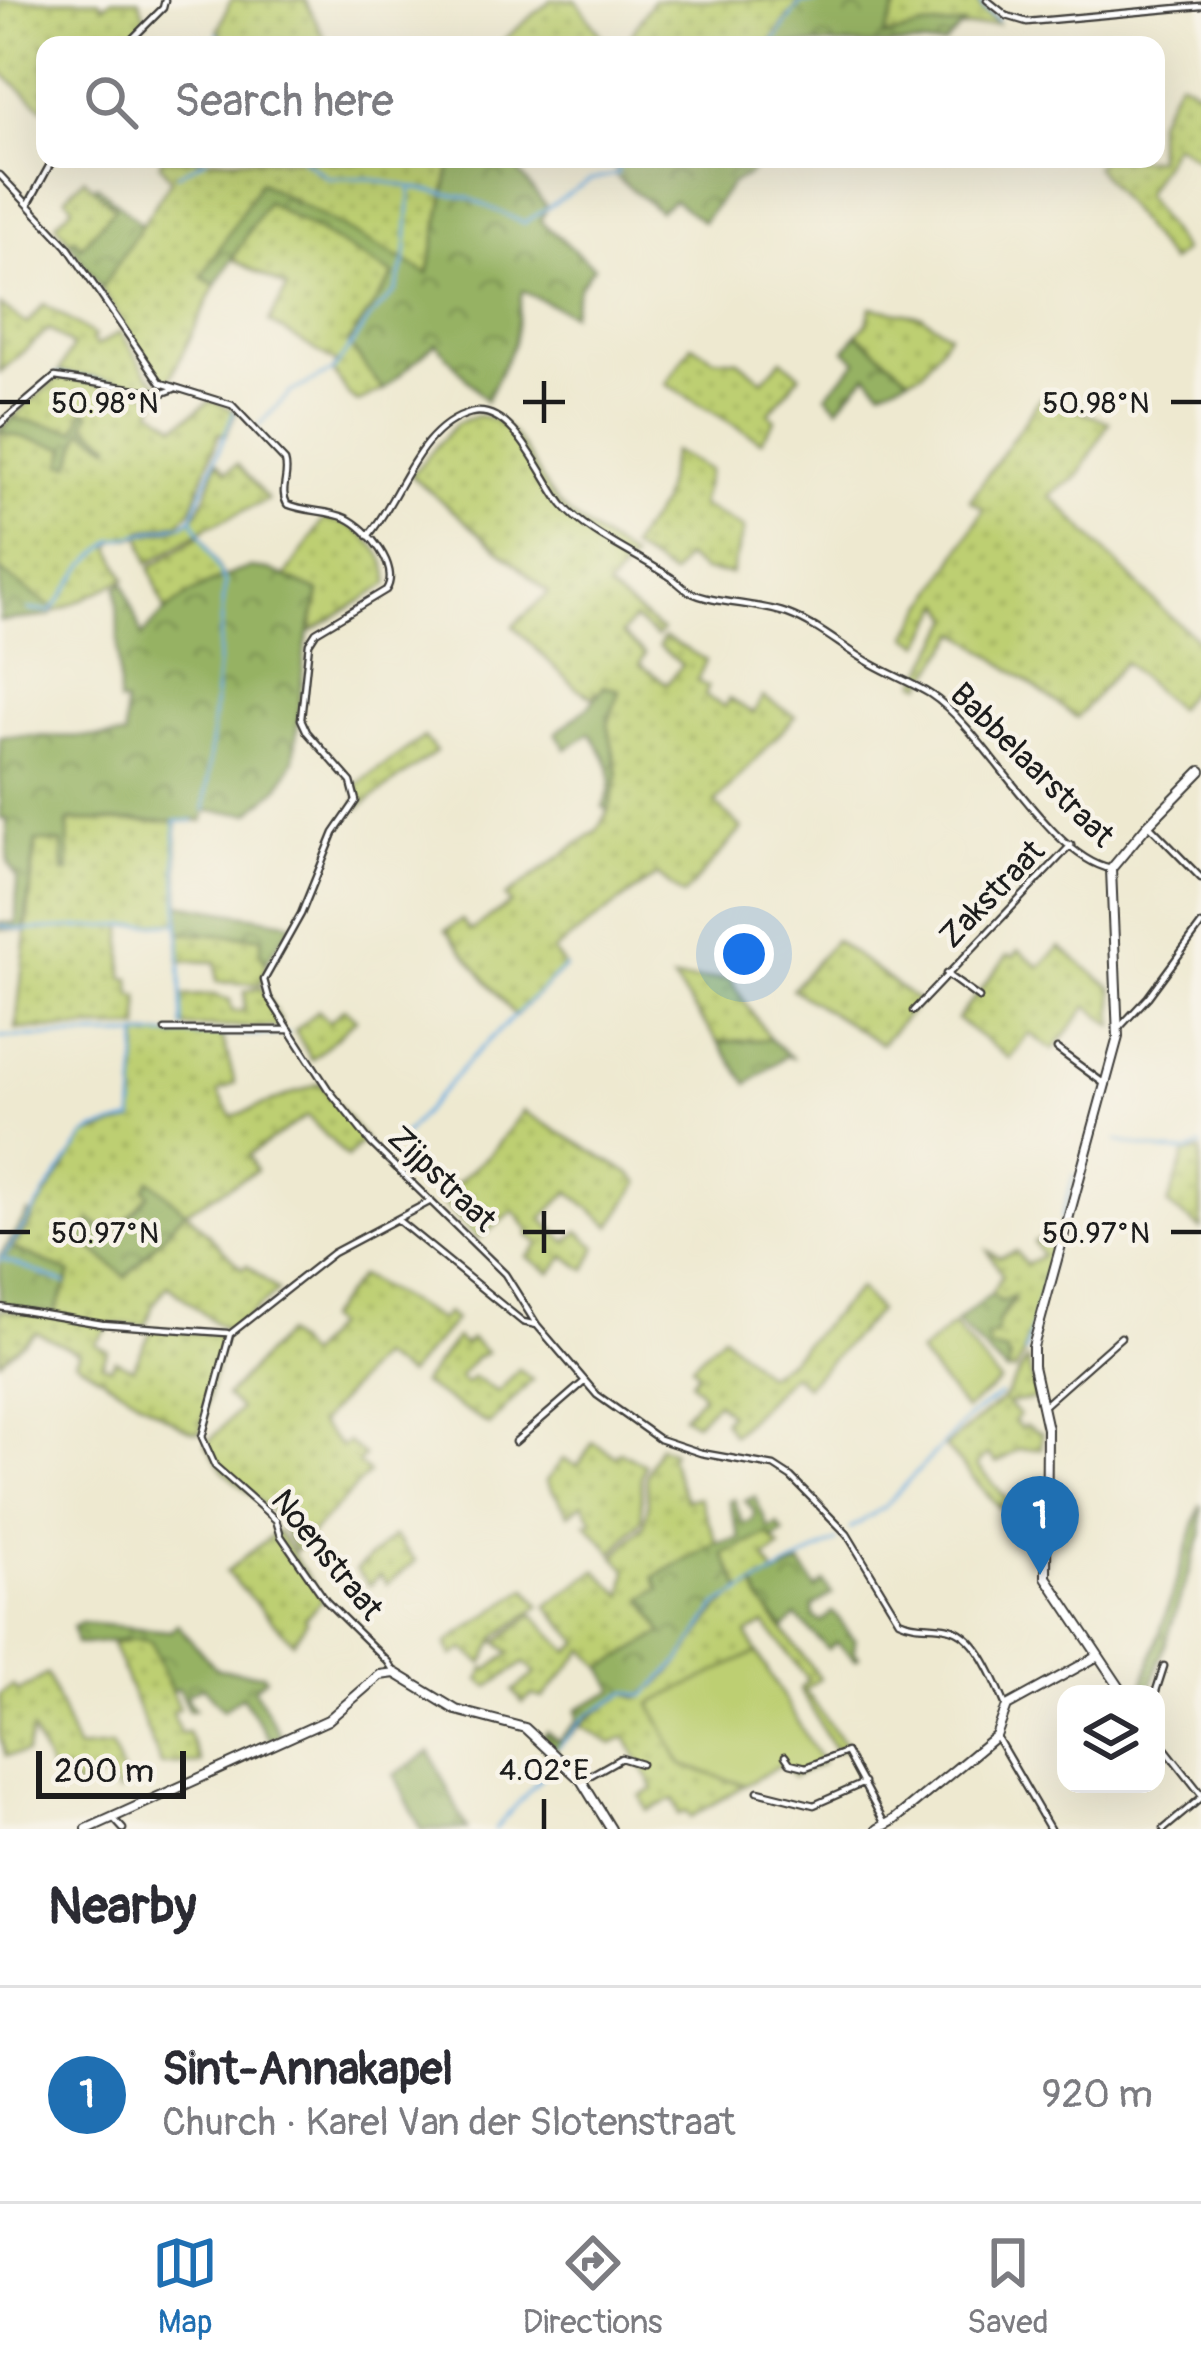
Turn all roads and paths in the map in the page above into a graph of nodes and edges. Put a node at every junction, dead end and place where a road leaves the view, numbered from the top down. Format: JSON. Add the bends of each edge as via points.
{"nodes":[{"id":1,"x":165,"y":0,"type":"edge"},
{"id":2,"x":987,"y":0,"type":"edge"},
{"id":3,"x":1201,"y":6,"type":"edge"},
{"id":4,"x":135,"y":36,"type":"edge"},
{"id":5,"x":48,"y":168,"type":"edge"},
{"id":6,"x":0,"y":176,"type":"edge"},
{"id":7,"x":28,"y":203,"type":"junction"},
{"id":8,"x":174,"y":388,"type":"junction"},
{"id":9,"x":0,"y":424,"type":"edge"},
{"id":10,"x":368,"y":536,"type":"junction"},
{"id":11,"x":1201,"y":771,"type":"edge"},
{"id":12,"x":1150,"y":826,"type":"junction"},
{"id":13,"x":1071,"y":845,"type":"junction"},
{"id":14,"x":1112,"y":869,"type":"junction"},
{"id":15,"x":1201,"y":878,"type":"edge"},
{"id":16,"x":1201,"y":925,"type":"edge"},
{"id":17,"x":946,"y":974,"type":"junction"},
{"id":18,"x":979,"y":998,"type":"dead end"},
{"id":19,"x":914,"y":1011,"type":"dead end"},
{"id":20,"x":1118,"y":1028,"type":"junction"},
{"id":21,"x":165,"y":1030,"type":"dead end"},
{"id":22,"x":290,"y":1030,"type":"junction"},
{"id":23,"x":1058,"y":1049,"type":"dead end"},
{"id":24,"x":1106,"y":1085,"type":"junction"},
{"id":25,"x":432,"y":1200,"type":"junction"},
{"id":26,"x":399,"y":1220,"type":"junction"},
{"id":27,"x":0,"y":1307,"type":"edge"},
{"id":28,"x":537,"y":1325,"type":"junction"},
{"id":29,"x":230,"y":1334,"type":"junction"},
{"id":30,"x":1121,"y":1337,"type":"dead end"},
{"id":31,"x":585,"y":1381,"type":"junction"},
{"id":32,"x":1043,"y":1406,"type":"junction"},
{"id":33,"x":515,"y":1442,"type":"dead end"},
{"id":34,"x":1098,"y":1656,"type":"junction"},
{"id":35,"x":1164,"y":1666,"type":"dead end"},
{"id":36,"x":395,"y":1673,"type":"junction"},
{"id":37,"x":1118,"y":1685,"type":"edge"},
{"id":38,"x":1158,"y":1685,"type":"edge"},
{"id":39,"x":1006,"y":1706,"type":"junction"},
{"id":40,"x":996,"y":1736,"type":"junction"},
{"id":41,"x":1165,"y":1749,"type":"edge"},
{"id":42,"x":784,"y":1756,"type":"dead end"},
{"id":43,"x":641,"y":1764,"type":"dead end"},
{"id":44,"x":581,"y":1780,"type":"junction"},
{"id":45,"x":864,"y":1783,"type":"junction"},
{"id":46,"x":758,"y":1791,"type":"dead end"},
{"id":47,"x":1201,"y":1796,"type":"edge"},
{"id":48,"x":113,"y":1818,"type":"junction"},
{"id":49,"x":882,"y":1827,"type":"edge"},
{"id":50,"x":87,"y":1829,"type":"edge"},
{"id":51,"x":123,"y":1829,"type":"edge"},
{"id":52,"x":611,"y":1829,"type":"edge"},
{"id":53,"x":1050,"y":1829,"type":"edge"},
{"id":54,"x":1164,"y":1829,"type":"edge"}],
"edges":[{"from":1,"to":4,"type":"street"},
{"from":2,"to":3,"type":"street","via":[[1028,22]]},
{"from":5,"to":7,"type":"street"},
{"from":6,"to":7,"type":"street"},
{"from":7,"to":8,"type":"street","via":[[67,246],[151,372]]},
{"from":8,"to":9,"type":"street","via":[[56,377]]},
{"from":8,"to":10,"type":"street","via":[[243,413],[285,461],[287,504],[342,516]]},
{"from":10,"to":13,"type":"street","name":"Babbelaarstraat","via":[[423,450],[456,420],[489,413],[521,441],[568,510],[688,592],[781,610],[933,696]]},
{"from":10,"to":22,"type":"street","name":"Zijpstraat","via":[[392,571],[391,584],[309,643],[303,726],[356,794],[266,973],[268,998]]},
{"from":11,"to":12,"type":"street","name":"Babbelaarstraat"},
{"from":12,"to":14,"type":"street","name":"Babbelaarstraat"},
{"from":12,"to":15,"type":"street"},
{"from":13,"to":14,"type":"street","name":"Babbelaarstraat"},
{"from":13,"to":17,"type":"street","name":"Zakstraat"},
{"from":14,"to":20,"type":"street"},
{"from":16,"to":20,"type":"street"},
{"from":17,"to":18,"type":"street","name":"Zakstraat"},
{"from":17,"to":19,"type":"street","name":"Zakstraat"},
{"from":20,"to":24,"type":"street"},
{"from":21,"to":22,"type":"street"},
{"from":22,"to":25,"type":"street","name":"Zijpstraat","via":[[372,1144]]},
{"from":23,"to":24,"type":"street"},
{"from":24,"to":32,"type":"street","via":[[1034,1347]]},
{"from":25,"to":26,"type":"street"},
{"from":25,"to":28,"type":"street","name":"Zijpstraat","via":[[505,1274]]},
{"from":26,"to":28,"type":"street","via":[[523,1322]]},
{"from":26,"to":29,"type":"street","via":[[333,1253]]},
{"from":27,"to":29,"type":"street"},
{"from":28,"to":31,"type":"street","name":"Zijpstraat"},
{"from":29,"to":36,"type":"street","name":"Noenstraat","via":[[203,1425],[207,1453],[276,1520],[326,1600]]},
{"from":30,"to":32,"type":"street"},
{"from":31,"to":33,"type":"street"},
{"from":31,"to":39,"type":"street","name":"Zijpstraat","via":[[659,1439],[790,1477],[847,1534],[899,1620],[960,1633],[981,1655]]},
{"from":32,"to":34,"type":"street","via":[[1046,1577]]},
{"from":34,"to":37,"type":"street"},
{"from":34,"to":39,"type":"street"},
{"from":35,"to":38,"type":"street"},
{"from":36,"to":44,"type":"street","via":[[457,1709],[525,1728]]},
{"from":36,"to":48,"type":"street","via":[[380,1675],[328,1720]]},
{"from":39,"to":40,"type":"street"},
{"from":40,"to":49,"type":"street"},
{"from":40,"to":53,"type":"street"},
{"from":41,"to":47,"type":"street"},
{"from":42,"to":45,"type":"street","via":[[806,1768],[846,1752]]},
{"from":43,"to":44,"type":"street","via":[[621,1758]]},
{"from":44,"to":52,"type":"street"},
{"from":45,"to":46,"type":"street","via":[[814,1805]]},
{"from":45,"to":49,"type":"street"},
{"from":47,"to":54,"type":"street"},
{"from":48,"to":50,"type":"street"},
{"from":48,"to":51,"type":"street"}]}
